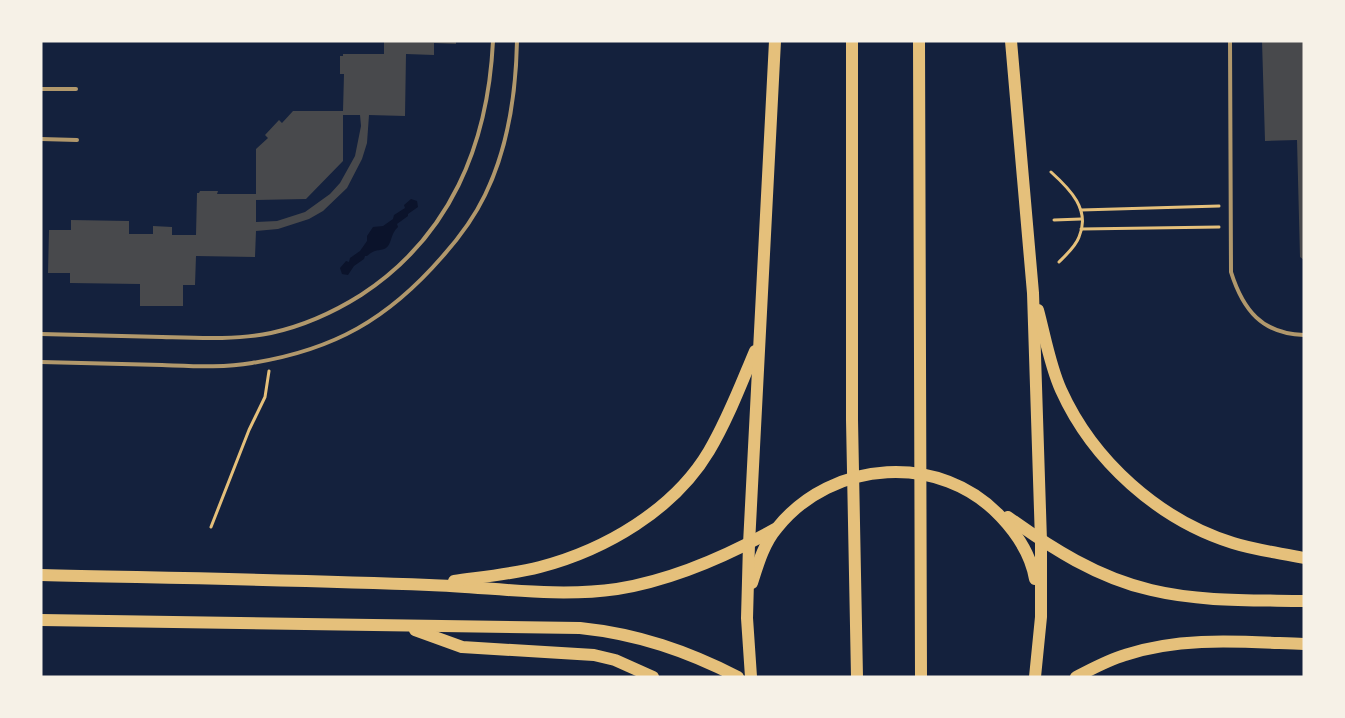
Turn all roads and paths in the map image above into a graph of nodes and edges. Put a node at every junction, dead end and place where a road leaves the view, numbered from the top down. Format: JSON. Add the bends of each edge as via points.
{"nodes":[{"id":1,"x":493,"y":41,"type":"edge"},
{"id":2,"x":517,"y":41,"type":"edge"},
{"id":3,"x":775,"y":41,"type":"edge"},
{"id":4,"x":852,"y":41,"type":"edge"},
{"id":5,"x":919,"y":41,"type":"edge"},
{"id":6,"x":1011,"y":41,"type":"edge"},
{"id":7,"x":1230,"y":41,"type":"edge"},
{"id":8,"x":41,"y":89,"type":"edge"},
{"id":9,"x":76,"y":90,"type":"dead end"},
{"id":10,"x":41,"y":139,"type":"edge"},
{"id":11,"x":76,"y":140,"type":"dead end"},
{"id":12,"x":1051,"y":172,"type":"dead end"},
{"id":13,"x":1230,"y":206,"type":"junction"},
{"id":14,"x":1081,"y":210,"type":"junction"},
{"id":15,"x":1081,"y":219,"type":"junction"},
{"id":16,"x":1054,"y":220,"type":"dead end"},
{"id":17,"x":1230,"y":227,"type":"junction"},
{"id":18,"x":1081,"y":229,"type":"junction"},
{"id":19,"x":1059,"y":262,"type":"dead end"},
{"id":20,"x":1032,"y":293,"type":"junction"},
{"id":21,"x":41,"y":334,"type":"edge"},
{"id":22,"x":1304,"y":335,"type":"edge"},
{"id":23,"x":759,"y":342,"type":"junction"},
{"id":24,"x":41,"y":362,"type":"edge"},
{"id":25,"x":270,"y":371,"type":"dead end"},
{"id":26,"x":989,"y":504,"type":"junction"},
{"id":27,"x":211,"y":527,"type":"dead end"},
{"id":28,"x":775,"y":529,"type":"junction"},
{"id":29,"x":1041,"y":541,"type":"junction"},
{"id":30,"x":749,"y":544,"type":"junction"},
{"id":31,"x":1304,"y":558,"type":"edge"},
{"id":32,"x":41,"y":575,"type":"edge"},
{"id":33,"x":432,"y":585,"type":"junction"},
{"id":34,"x":1304,"y":601,"type":"edge"},
{"id":35,"x":1041,"y":617,"type":"junction"},
{"id":36,"x":747,"y":618,"type":"junction"},
{"id":37,"x":41,"y":620,"type":"edge"},
{"id":38,"x":406,"y":626,"type":"junction"},
{"id":39,"x":1304,"y":644,"type":"edge"},
{"id":40,"x":653,"y":677,"type":"edge"},
{"id":41,"x":738,"y":677,"type":"edge"},
{"id":42,"x":751,"y":677,"type":"edge"},
{"id":43,"x":760,"y":677,"type":"edge"},
{"id":44,"x":857,"y":677,"type":"edge"},
{"id":45,"x":921,"y":677,"type":"edge"},
{"id":46,"x":1027,"y":677,"type":"edge"},
{"id":47,"x":1035,"y":677,"type":"edge"},
{"id":48,"x":1076,"y":677,"type":"edge"}],
"edges":[{"from":1,"to":21,"type":"lane","via":[[483,119],[468,168],[429,234],[408,258],[371,288],[335,310],[272,333],[188,338]]},
{"from":2,"to":24,"type":"lane","via":[[509,123],[485,196],[453,245],[388,310],[322,345],[250,363],[213,366]]},
{"from":3,"to":23,"type":"main road"},
{"from":4,"to":44,"type":"main road","via":[[852,420]]},
{"from":5,"to":45,"type":"main road"},
{"from":6,"to":20,"type":"main road"},
{"from":7,"to":13,"type":"lane"},
{"from":8,"to":9,"type":"lane"},
{"from":10,"to":11,"type":"lane"},
{"from":12,"to":14,"type":"path","via":[[1076,196]]},
{"from":13,"to":14,"type":"path"},
{"from":13,"to":17,"type":"lane"},
{"from":14,"to":15,"type":"path"},
{"from":15,"to":16,"type":"path"},
{"from":15,"to":18,"type":"path"},
{"from":17,"to":18,"type":"path"},
{"from":17,"to":22,"type":"lane","via":[[1231,272],[1238,295],[1252,314],[1275,330]]},
{"from":18,"to":19,"type":"path","via":[[1079,238]]},
{"from":20,"to":29,"type":"main road"},
{"from":20,"to":31,"type":"main road","via":[[1061,390],[1084,431],[1126,481],[1164,511],[1194,527],[1233,543]]},
{"from":23,"to":30,"type":"main road"},
{"from":23,"to":33,"type":"main road","via":[[709,452],[685,482],[636,525],[596,546],[540,567]]},
{"from":25,"to":27,"type":"path","via":[[265,397]]},
{"from":26,"to":28,"type":"main road","via":[[946,480],[898,470],[850,477],[826,486]]},
{"from":26,"to":29,"type":"main road"},
{"from":26,"to":35,"type":"main road","via":[[1015,532],[1033,567]]},
{"from":28,"to":30,"type":"main road"},
{"from":28,"to":36,"type":"main road","via":[[758,561],[750,589]]},
{"from":29,"to":34,"type":"main road","via":[[1081,564],[1149,590],[1204,598]]},
{"from":29,"to":35,"type":"main road"},
{"from":30,"to":33,"type":"main road","via":[[668,576],[616,589],[535,592]]},
{"from":30,"to":36,"type":"main road"},
{"from":32,"to":33,"type":"main road"},
{"from":35,"to":46,"type":"main road"},
{"from":35,"to":47,"type":"main road"},
{"from":36,"to":42,"type":"main road"},
{"from":36,"to":43,"type":"main road","via":[[750,647]]},
{"from":37,"to":38,"type":"main road"},
{"from":38,"to":40,"type":"main road","via":[[462,647],[594,655],[615,660]]},
{"from":38,"to":41,"type":"main road","via":[[611,631],[691,654]]},
{"from":39,"to":48,"type":"main road","via":[[1213,641],[1172,645],[1125,655]]}]}
